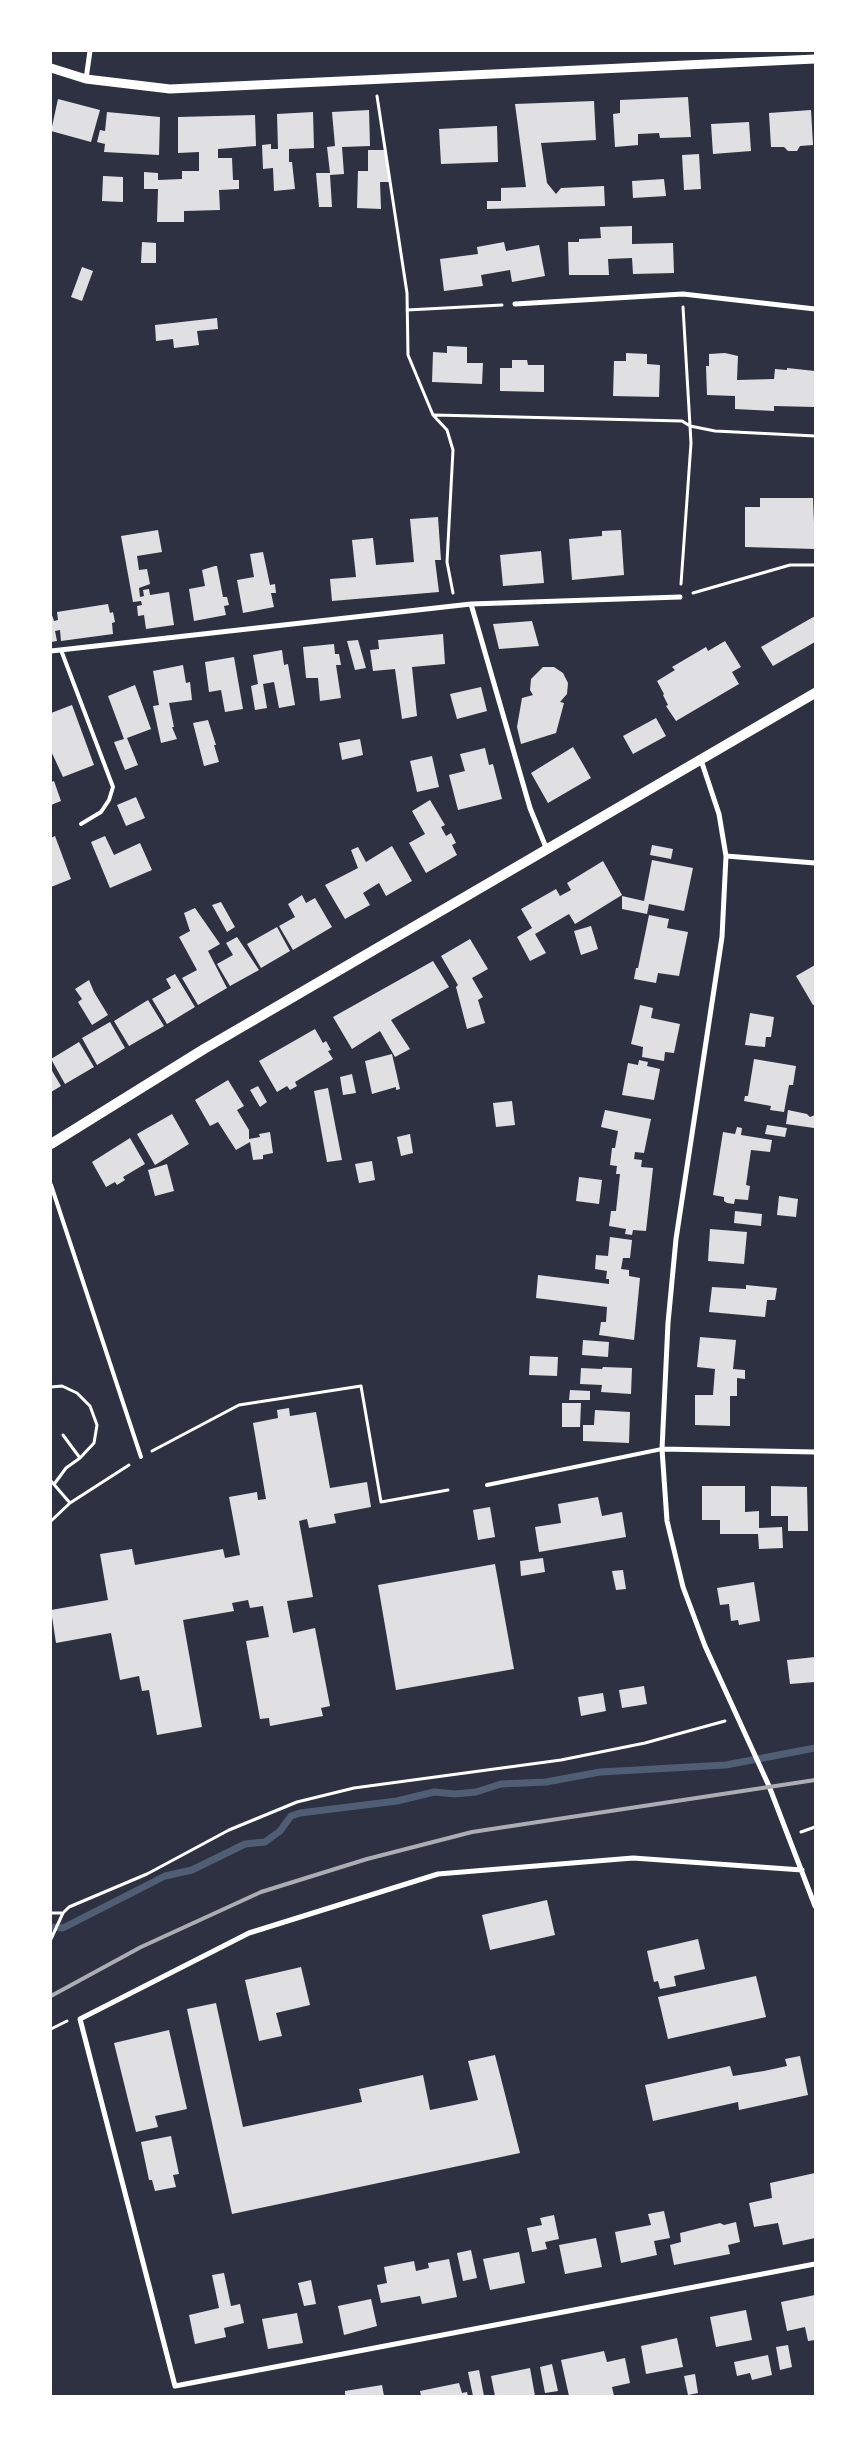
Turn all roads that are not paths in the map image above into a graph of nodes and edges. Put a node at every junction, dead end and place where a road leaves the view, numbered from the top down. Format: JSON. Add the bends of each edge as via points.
{"nodes":[{"id":1,"x":90,"y":51,"type":"edge"},
{"id":2,"x":815,"y":59,"type":"edge"},
{"id":3,"x":51,"y":68,"type":"edge"},
{"id":4,"x":86,"y":79,"type":"junction"},
{"id":5,"x":515,"y":304,"type":"road end"},
{"id":6,"x":815,"y":309,"type":"edge"},
{"id":7,"x":680,"y":597,"type":"road end"},
{"id":8,"x":471,"y":604,"type":"junction"},
{"id":9,"x":61,"y":650,"type":"junction"},
{"id":10,"x":51,"y":652,"type":"edge"},
{"id":11,"x":815,"y":693,"type":"edge"},
{"id":12,"x":701,"y":760,"type":"junction"},
{"id":13,"x":81,"y":824,"type":"dead end"},
{"id":14,"x":547,"y":851,"type":"junction"},
{"id":15,"x":726,"y":856,"type":"junction"},
{"id":16,"x":815,"y":863,"type":"edge"},
{"id":17,"x":51,"y":1144,"type":"edge"},
{"id":18,"x":51,"y":1185,"type":"edge"},
{"id":19,"x":662,"y":1449,"type":"junction"},
{"id":20,"x":815,"y":1452,"type":"edge"},
{"id":21,"x":141,"y":1457,"type":"road end"},
{"id":22,"x":487,"y":1485,"type":"dead end"},
{"id":23,"x":802,"y":1870,"type":"junction"},
{"id":24,"x":815,"y":1906,"type":"edge"},
{"id":25,"x":815,"y":2264,"type":"edge"}],
"edges":[{"from":1,"to":4,"type":"street"},
{"from":2,"to":4,"type":"street","via":[[170,90]]},
{"from":3,"to":4,"type":"street"},
{"from":5,"to":6,"type":"street","via":[[683,294]]},
{"from":7,"to":8,"type":"street"},
{"from":8,"to":9,"type":"street"},
{"from":8,"to":14,"type":"street","via":[[530,808]]},
{"from":9,"to":10,"type":"street"},
{"from":9,"to":13,"type":"lane","via":[[113,787],[101,812]]},
{"from":11,"to":12,"type":"main road"},
{"from":12,"to":14,"type":"main road"},
{"from":12,"to":15,"type":"street","via":[[719,814]]},
{"from":14,"to":17,"type":"main road","via":[[204,1048]]},
{"from":15,"to":16,"type":"street"},
{"from":15,"to":19,"type":"street","via":[[722,937],[676,1239]]},
{"from":18,"to":21,"type":"lane"},
{"from":19,"to":20,"type":"street"},
{"from":19,"to":22,"type":"lane"},
{"from":19,"to":23,"type":"street","via":[[667,1521],[683,1587],[705,1646],[763,1773]]},
{"from":23,"to":24,"type":"street"},
{"from":23,"to":25,"type":"street","via":[[633,1858],[438,1874],[249,1933],[80,2019],[175,2386]]}]}
